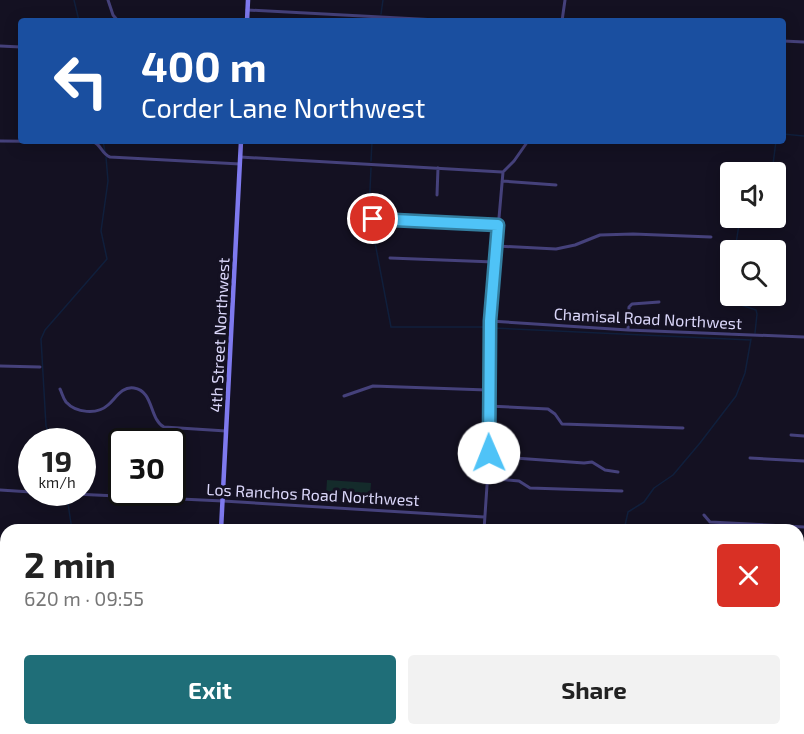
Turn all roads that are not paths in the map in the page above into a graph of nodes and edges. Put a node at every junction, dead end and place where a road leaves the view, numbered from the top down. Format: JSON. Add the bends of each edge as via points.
{"nodes":[{"id":1,"x":108,"y":0,"type":"edge"},
{"id":2,"x":248,"y":0,"type":"edge"},
{"id":3,"x":565,"y":0,"type":"edge"},
{"id":4,"x":247,"y":10,"type":"junction"},
{"id":5,"x":116,"y":18,"type":"edge"},
{"id":6,"x":247,"y":18,"type":"edge"},
{"id":7,"x":399,"y":18,"type":"edge"},
{"id":8,"x":562,"y":18,"type":"edge"},
{"id":9,"x":786,"y":41,"type":"edge"},
{"id":10,"x":804,"y":42,"type":"edge"},
{"id":11,"x":0,"y":46,"type":"edge"},
{"id":12,"x":18,"y":47,"type":"edge"},
{"id":13,"x":0,"y":141,"type":"edge"},
{"id":14,"x":18,"y":141,"type":"edge"},
{"id":15,"x":98,"y":144,"type":"edge"},
{"id":16,"x":241,"y":144,"type":"edge"},
{"id":17,"x":526,"y":144,"type":"edge"},
{"id":18,"x":240,"y":158,"type":"junction"},
{"id":19,"x":240,"y":164,"type":"junction"},
{"id":20,"x":438,"y":168,"type":"junction"},
{"id":21,"x":503,"y":172,"type":"junction"},
{"id":22,"x":502,"y":181,"type":"junction"},
{"id":23,"x":556,"y":185,"type":"dead end"},
{"id":24,"x":437,"y":195,"type":"dead end"},
{"id":25,"x":373,"y":219,"type":"dead end"},
{"id":26,"x":498,"y":225,"type":"junction"},
{"id":27,"x":711,"y":237,"type":"dead end"},
{"id":28,"x":496,"y":246,"type":"junction"},
{"id":29,"x":390,"y":258,"type":"dead end"},
{"id":30,"x":494,"y":262,"type":"junction"},
{"id":31,"x":659,"y":302,"type":"dead end"},
{"id":32,"x":490,"y":321,"type":"junction"},
{"id":33,"x":628,"y":330,"type":"junction"},
{"id":34,"x":804,"y":337,"type":"edge"},
{"id":35,"x":0,"y":366,"type":"edge"},
{"id":36,"x":40,"y":367,"type":"dead end"},
{"id":37,"x":60,"y":389,"type":"dead end"},
{"id":38,"x":488,"y":390,"type":"junction"},
{"id":39,"x":344,"y":396,"type":"dead end"},
{"id":40,"x":488,"y":406,"type":"junction"},
{"id":41,"x":683,"y":428,"type":"dead end"},
{"id":42,"x":226,"y":431,"type":"junction"},
{"id":43,"x":791,"y":435,"type":"dead end"},
{"id":44,"x":804,"y":436,"type":"edge"},
{"id":45,"x":489,"y":456,"type":"junction"},
{"id":46,"x":750,"y":458,"type":"dead end"},
{"id":47,"x":804,"y":461,"type":"edge"},
{"id":48,"x":618,"y":472,"type":"dead end"},
{"id":49,"x":487,"y":478,"type":"junction"},
{"id":50,"x":0,"y":490,"type":"edge"},
{"id":51,"x":18,"y":491,"type":"edge"},
{"id":52,"x":622,"y":491,"type":"dead end"},
{"id":53,"x":96,"y":495,"type":"edge"},
{"id":54,"x":223,"y":501,"type":"junction"},
{"id":55,"x":704,"y":515,"type":"dead end"},
{"id":56,"x":484,"y":517,"type":"junction"},
{"id":57,"x":221,"y":524,"type":"edge"},
{"id":58,"x":484,"y":524,"type":"edge"},
{"id":59,"x":748,"y":524,"type":"edge"}],
"edges":[{"from":1,"to":5,"type":"street"},
{"from":2,"to":4,"type":"main road"},
{"from":3,"to":8,"type":"street"},
{"from":4,"to":6,"type":"main road"},
{"from":4,"to":7,"type":"street"},
{"from":9,"to":10,"type":"street"},
{"from":11,"to":12,"type":"street"},
{"from":13,"to":14,"type":"street"},
{"from":15,"to":19,"type":"street","via":[[110,157]]},
{"from":16,"to":18,"type":"main road","name":"4th Street Northwest"},
{"from":17,"to":21,"type":"street"},
{"from":18,"to":19,"type":"main road","name":"4th Street Northwest"},
{"from":18,"to":20,"type":"street"},
{"from":19,"to":42,"type":"main road","name":"4th Street Northwest"},
{"from":20,"to":21,"type":"street"},
{"from":20,"to":24,"type":"street"},
{"from":21,"to":22,"type":"street"},
{"from":22,"to":23,"type":"street"},
{"from":22,"to":26,"type":"street"},
{"from":25,"to":26,"type":"street"},
{"from":26,"to":28,"type":"street"},
{"from":27,"to":28,"type":"street","via":[[600,235],[556,249]]},
{"from":28,"to":30,"type":"street"},
{"from":29,"to":30,"type":"street"},
{"from":30,"to":32,"type":"street"},
{"from":31,"to":33,"type":"street","via":[[632,304]]},
{"from":32,"to":33,"type":"street","name":"Chamisal Road Northwest"},
{"from":32,"to":38,"type":"street"},
{"from":33,"to":34,"type":"street","name":"Chamisal Road Northwest"},
{"from":35,"to":36,"type":"street"},
{"from":37,"to":42,"type":"street","via":[[65,401],[74,408],[91,411],[108,406],[126,389],[137,389],[146,395],[157,421],[164,427]]},
{"from":38,"to":39,"type":"street","via":[[374,386]]},
{"from":38,"to":40,"type":"street"},
{"from":40,"to":41,"type":"street","via":[[548,409],[562,424]]},
{"from":40,"to":45,"type":"street"},
{"from":42,"to":54,"type":"main road","name":"4th Street Northwest"},
{"from":43,"to":44,"type":"street"},
{"from":45,"to":48,"type":"street","via":[[592,462]]},
{"from":45,"to":49,"type":"street"},
{"from":46,"to":47,"type":"street"},
{"from":49,"to":52,"type":"street","via":[[519,481],[530,488]]},
{"from":49,"to":56,"type":"street"},
{"from":50,"to":51,"type":"street","name":"Los Ranchos Road Northwest"},
{"from":53,"to":54,"type":"street","name":"Los Ranchos Road Northwest"},
{"from":54,"to":56,"type":"street","name":"Los Ranchos Road Northwest"},
{"from":54,"to":57,"type":"main road","name":"4th Street Northwest"},
{"from":55,"to":59,"type":"street","via":[[710,522]]},
{"from":56,"to":58,"type":"street"}]}
